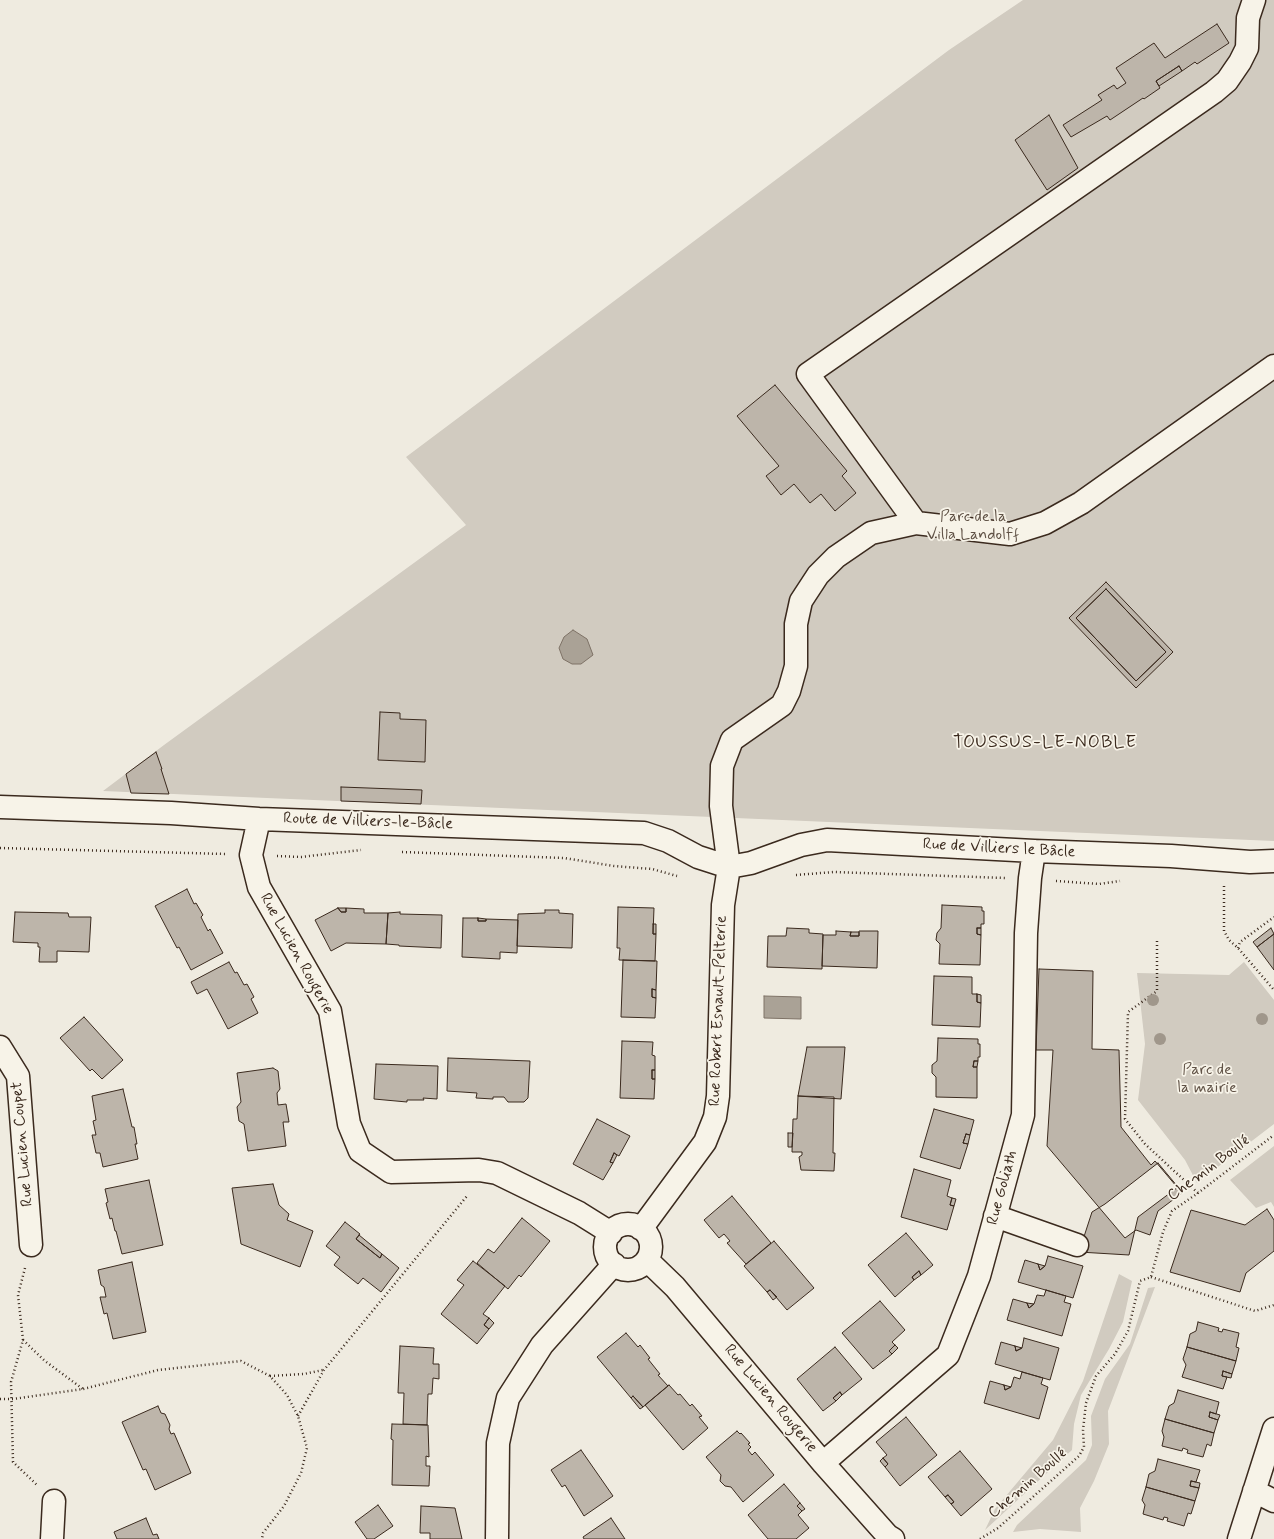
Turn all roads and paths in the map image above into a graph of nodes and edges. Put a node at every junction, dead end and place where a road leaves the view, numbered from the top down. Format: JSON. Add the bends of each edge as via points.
{"nodes":[{"id":1,"x":1254,"y":0,"type":"edge"},
{"id":2,"x":1274,"y":366,"type":"edge"},
{"id":3,"x":916,"y":523,"type":"junction"},
{"id":4,"x":0,"y":807,"type":"edge"},
{"id":5,"x":259,"y":819,"type":"junction"},
{"id":6,"x":0,"y":848,"type":"edge"},
{"id":7,"x":368,"y":850,"type":"dead end"},
{"id":8,"x":399,"y":851,"type":"dead end"},
{"id":9,"x":1034,"y":851,"type":"junction"},
{"id":10,"x":229,"y":854,"type":"dead end"},
{"id":11,"x":272,"y":855,"type":"dead end"},
{"id":12,"x":1274,"y":861,"type":"edge"},
{"id":13,"x":729,"y":867,"type":"junction"},
{"id":14,"x":679,"y":877,"type":"dead end"},
{"id":15,"x":1224,"y":881,"type":"dead end"},
{"id":16,"x":1274,"y":917,"type":"edge"},
{"id":17,"x":1157,"y":941,"type":"dead end"},
{"id":18,"x":1238,"y":948,"type":"junction"},
{"id":19,"x":1274,"y":990,"type":"edge"},
{"id":20,"x":0,"y":1047,"type":"edge"},
{"id":21,"x":1274,"y":1135,"type":"edge"},
{"id":22,"x":479,"y":1170,"type":"junction"},
{"id":23,"x":1198,"y":1194,"type":"junction"},
{"id":24,"x":995,"y":1216,"type":"junction"},
{"id":25,"x":641,"y":1229,"type":"junction"},
{"id":26,"x":611,"y":1233,"type":"junction"},
{"id":27,"x":32,"y":1245,"type":"joint"},
{"id":28,"x":1076,"y":1245,"type":"dead end"},
{"id":29,"x":646,"y":1260,"type":"junction"},
{"id":30,"x":614,"y":1264,"type":"junction"},
{"id":31,"x":1151,"y":1277,"type":"junction"},
{"id":32,"x":1274,"y":1305,"type":"edge"},
{"id":33,"x":23,"y":1340,"type":"junction"},
{"id":34,"x":324,"y":1370,"type":"junction"},
{"id":35,"x":270,"y":1376,"type":"junction"},
{"id":36,"x":83,"y":1389,"type":"junction"},
{"id":37,"x":0,"y":1399,"type":"edge"},
{"id":38,"x":13,"y":1399,"type":"junction"},
{"id":39,"x":298,"y":1416,"type":"junction"},
{"id":40,"x":1274,"y":1429,"type":"edge"},
{"id":41,"x":824,"y":1463,"type":"junction"},
{"id":42,"x":1254,"y":1491,"type":"junction"},
{"id":43,"x":54,"y":1501,"type":"joint"},
{"id":44,"x":1274,"y":1501,"type":"edge"},
{"id":45,"x":52,"y":1539,"type":"edge"},
{"id":46,"x":262,"y":1539,"type":"edge"},
{"id":47,"x":497,"y":1539,"type":"edge"},
{"id":48,"x":892,"y":1539,"type":"edge"},
{"id":49,"x":980,"y":1539,"type":"edge"},
{"id":50,"x":1240,"y":1539,"type":"edge"}],
"edges":[{"from":1,"to":3,"type":"street","via":[[1248,18],[1247,48],[1227,81],[1214,92],[808,374]]},
{"from":2,"to":3,"type":"street","name":"Rue Robert Esnault-Pelterie","via":[[1081,503],[1045,523],[1010,534]]},
{"from":3,"to":13,"type":"street","name":"Rue Robert Esnault-Pelterie","via":[[871,533],[836,557],[818,575],[801,601],[796,624],[796,666],[789,691],[782,705],[732,740],[722,766],[721,806]]},
{"from":4,"to":5,"type":"street","name":"Route de Villiers-le-Bâcle"},
{"from":5,"to":13,"type":"street","name":"Route de Villiers-le-Bâcle","via":[[644,833],[668,841],[698,858]]},
{"from":5,"to":22,"type":"street","name":"Rue Lucien Rougerie","via":[[252,855],[259,887],[330,1012],[349,1124],[360,1151],[391,1172]]},
{"from":6,"to":10,"type":"path"},
{"from":7,"to":11,"type":"path","via":[[301,857]]},
{"from":8,"to":14,"type":"path","via":[[564,858],[652,869]]},
{"from":9,"to":12,"type":"street","name":"Rue de Villiers le Bâcle"},
{"from":9,"to":13,"type":"street","name":"Rue de Villiers le Bâcle","via":[[827,840],[801,845],[751,863]]},
{"from":9,"to":24,"type":"street","name":"Rue Goliath","via":[[1026,933],[1023,1115]]},
{"from":13,"to":25,"type":"street","name":"Rue Robert Esnault-Pelterie","via":[[723,905],[716,1117],[705,1142]]},
{"from":15,"to":18,"type":"path","via":[[1224,931]]},
{"from":16,"to":18,"type":"path","via":[[1240,942]]},
{"from":17,"to":23,"type":"path","via":[[1157,990],[1128,1012],[1125,1119],[1145,1144]]},
{"from":18,"to":19,"type":"path"},
{"from":20,"to":27,"type":"street","name":"Rue Lucien Coupet","via":[[18,1076]]},
{"from":21,"to":23,"type":"path","name":"Chemin Boullé"},
{"from":22,"to":26,"type":"street","name":"Rue Lucien Rougerie","via":[[497,1173],[579,1212]]},
{"from":22,"to":34,"type":"path","via":[[474,1188]]},
{"from":23,"to":31,"type":"path","name":"Chemin Boullé","via":[[1172,1211],[1163,1232]]},
{"from":24,"to":28,"type":"street"},
{"from":24,"to":41,"type":"street","name":"Rue Goliath","via":[[979,1276],[948,1355]]},
{"from":25,"to":26,"type":"street","via":[[630,1224],[621,1225]]},
{"from":25,"to":29,"type":"street","via":[[650,1240],[651,1248]]},
{"from":26,"to":30,"type":"street","via":[[605,1246],[606,1254]]},
{"from":27,"to":33,"type":"path","via":[[18,1296]]},
{"from":29,"to":30,"type":"street","via":[[636,1269],[618,1268]]},
{"from":29,"to":41,"type":"street","name":"Rue Lucien Rougerie","via":[[675,1287]]},
{"from":30,"to":47,"type":"street","via":[[542,1345],[508,1398],[498,1443]]},
{"from":31,"to":32,"type":"path","via":[[1254,1311]]},
{"from":31,"to":49,"type":"path","name":"Chemin Boullé","via":[[1140,1281],[1128,1331],[1115,1354],[1096,1376],[1086,1402],[1084,1447],[1079,1456],[998,1528]]},
{"from":33,"to":36,"type":"path","via":[[45,1361]]},
{"from":33,"to":38,"type":"path","via":[[11,1382]]},
{"from":34,"to":35,"type":"path"},
{"from":34,"to":39,"type":"path"},
{"from":35,"to":36,"type":"path","via":[[241,1361],[158,1370]]},
{"from":35,"to":39,"type":"path","via":[[287,1395]]},
{"from":36,"to":38,"type":"path"},
{"from":37,"to":38,"type":"path"},
{"from":38,"to":43,"type":"path","via":[[13,1462]]},
{"from":39,"to":46,"type":"path","via":[[307,1448],[301,1473],[284,1506],[263,1533]]},
{"from":40,"to":42,"type":"street"},
{"from":41,"to":48,"type":"street","name":"Rue Lucien Rougerie"},
{"from":42,"to":44,"type":"street"},
{"from":42,"to":50,"type":"street"},
{"from":43,"to":45,"type":"street"}]}
